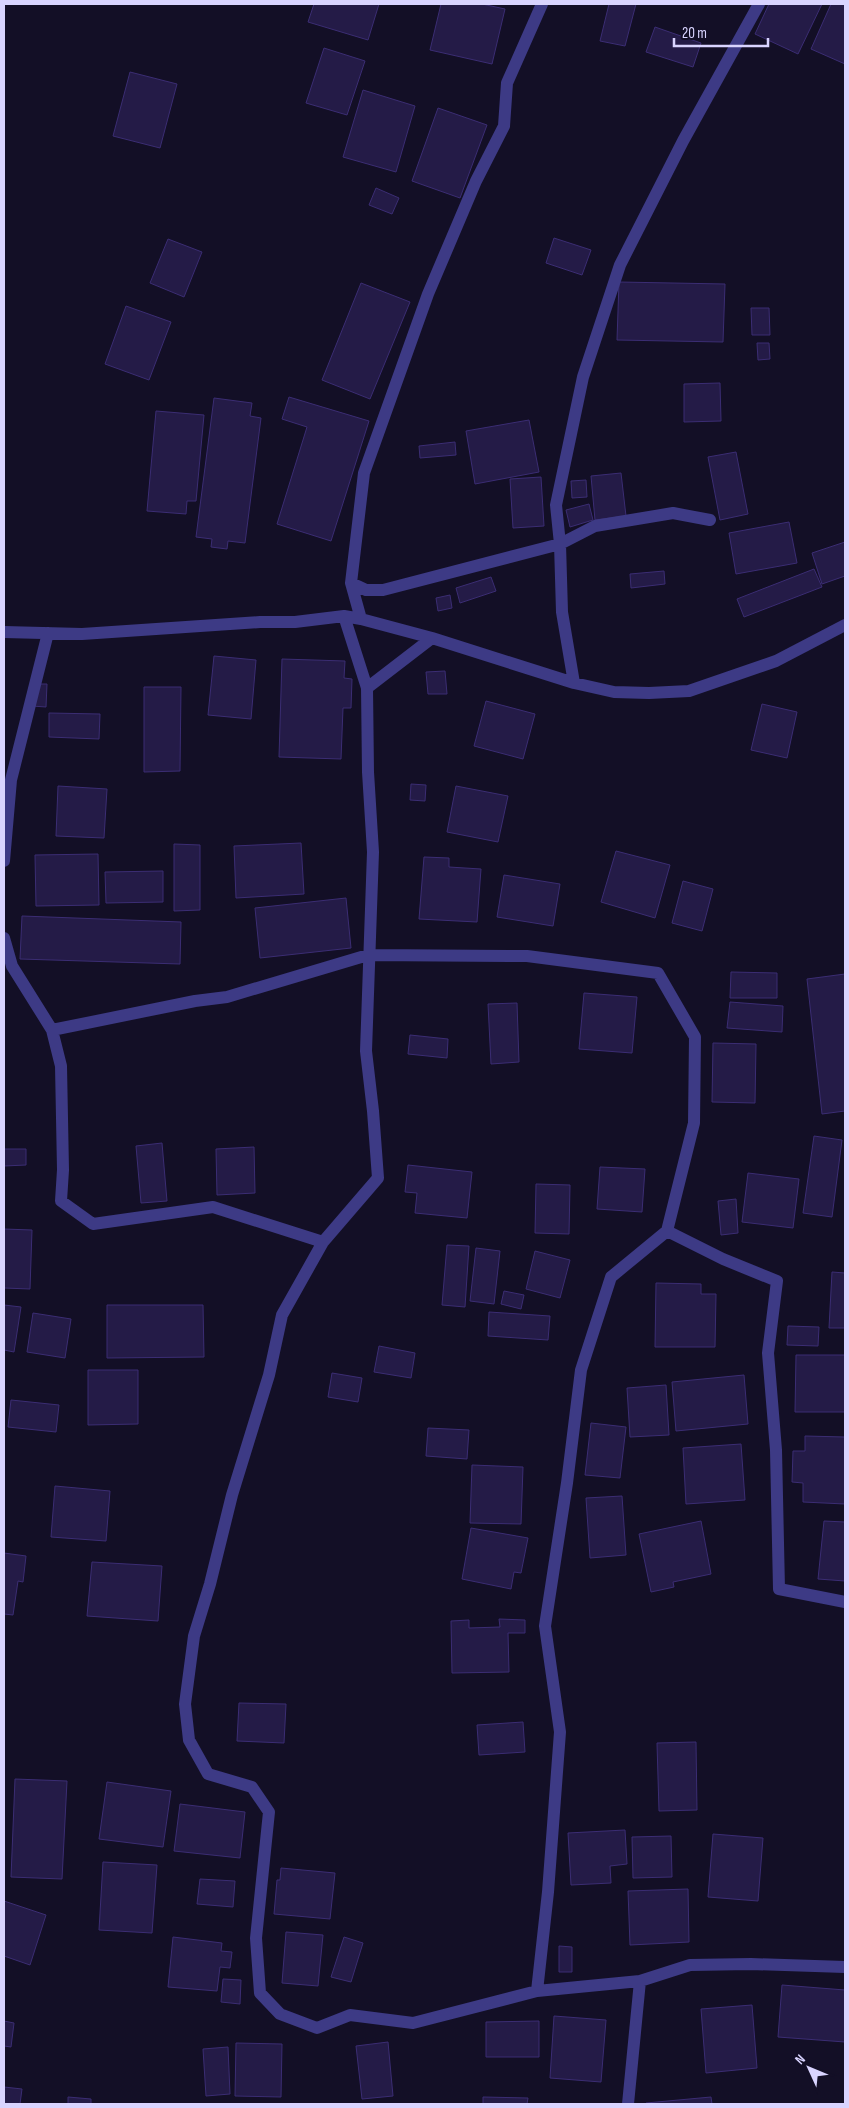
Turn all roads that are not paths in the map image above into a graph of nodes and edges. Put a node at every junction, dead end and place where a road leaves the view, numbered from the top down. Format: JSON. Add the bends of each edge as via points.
{"nodes":[{"id":1,"x":542,"y":4,"type":"edge"},
{"id":2,"x":759,"y":4,"type":"edge"},
{"id":3,"x":710,"y":520,"type":"dead end"},
{"id":4,"x":560,"y":544,"type":"junction"},
{"id":5,"x":351,"y":583,"type":"junction"},
{"id":6,"x":344,"y":616,"type":"junction"},
{"id":7,"x":361,"y":618,"type":"junction"},
{"id":8,"x":845,"y":625,"type":"edge"},
{"id":9,"x":4,"y":632,"type":"edge"},
{"id":10,"x":48,"y":633,"type":"junction"},
{"id":11,"x":432,"y":638,"type":"junction"},
{"id":12,"x":574,"y":683,"type":"junction"},
{"id":13,"x":367,"y":688,"type":"junction"},
{"id":14,"x":4,"y":861,"type":"edge"},
{"id":15,"x":4,"y":938,"type":"edge"},
{"id":16,"x":368,"y":955,"type":"junction"},
{"id":17,"x":52,"y":1030,"type":"junction"},
{"id":18,"x":667,"y":1231,"type":"junction"},
{"id":19,"x":323,"y":1242,"type":"junction"},
{"id":20,"x":845,"y":1602,"type":"edge"},
{"id":21,"x":845,"y":1967,"type":"edge"},
{"id":22,"x":640,"y":1982,"type":"junction"},
{"id":23,"x":537,"y":1991,"type":"junction"},
{"id":24,"x":628,"y":2104,"type":"edge"}],
"edges":[{"from":1,"to":5,"type":"street","via":[[507,83],[504,126],[476,181],[428,294],[364,473]]},
{"from":2,"to":4,"type":"street","via":[[683,141],[620,265],[581,386],[556,505]]},
{"from":3,"to":4,"type":"street","via":[[673,513],[595,526]]},
{"from":4,"to":5,"type":"street","via":[[382,590],[366,590]]},
{"from":4,"to":12,"type":"street","via":[[562,612]]},
{"from":5,"to":7,"type":"street"},
{"from":6,"to":7,"type":"street"},
{"from":6,"to":10,"type":"street","via":[[295,622],[82,634]]},
{"from":6,"to":13,"type":"street"},
{"from":7,"to":11,"type":"street"},
{"from":8,"to":12,"type":"street","via":[[776,661],[689,691],[614,692]]},
{"from":9,"to":10,"type":"street"},
{"from":10,"to":14,"type":"street","via":[[11,780]]},
{"from":11,"to":12,"type":"street"},
{"from":11,"to":13,"type":"street"},
{"from":13,"to":16,"type":"street","via":[[373,852]]},
{"from":15,"to":17,"type":"street","via":[[12,966]]},
{"from":16,"to":17,"type":"street","via":[[227,997]]},
{"from":16,"to":18,"type":"street","via":[[527,956],[658,973],[695,1037],[694,1123]]},
{"from":16,"to":19,"type":"street","via":[[366,1051],[378,1178]]},
{"from":17,"to":19,"type":"street","via":[[61,1066],[61,1201],[75,1212],[93,1224],[213,1208]]},
{"from":18,"to":20,"type":"street","via":[[777,1281],[768,1353],[776,1450],[779,1589]]},
{"from":18,"to":23,"type":"street","via":[[611,1277],[581,1370],[568,1483],[545,1626],[560,1732]]},
{"from":19,"to":23,"type":"street","via":[[282,1315],[267,1383],[232,1495],[194,1636],[185,1704],[188,1740],[208,1774],[252,1787],[269,1812],[256,1938],[260,1993],[280,2014],[317,2028],[350,2015],[413,2023]]},
{"from":21,"to":22,"type":"street","via":[[690,1965]]},
{"from":22,"to":23,"type":"street"},
{"from":22,"to":24,"type":"street"}]}
